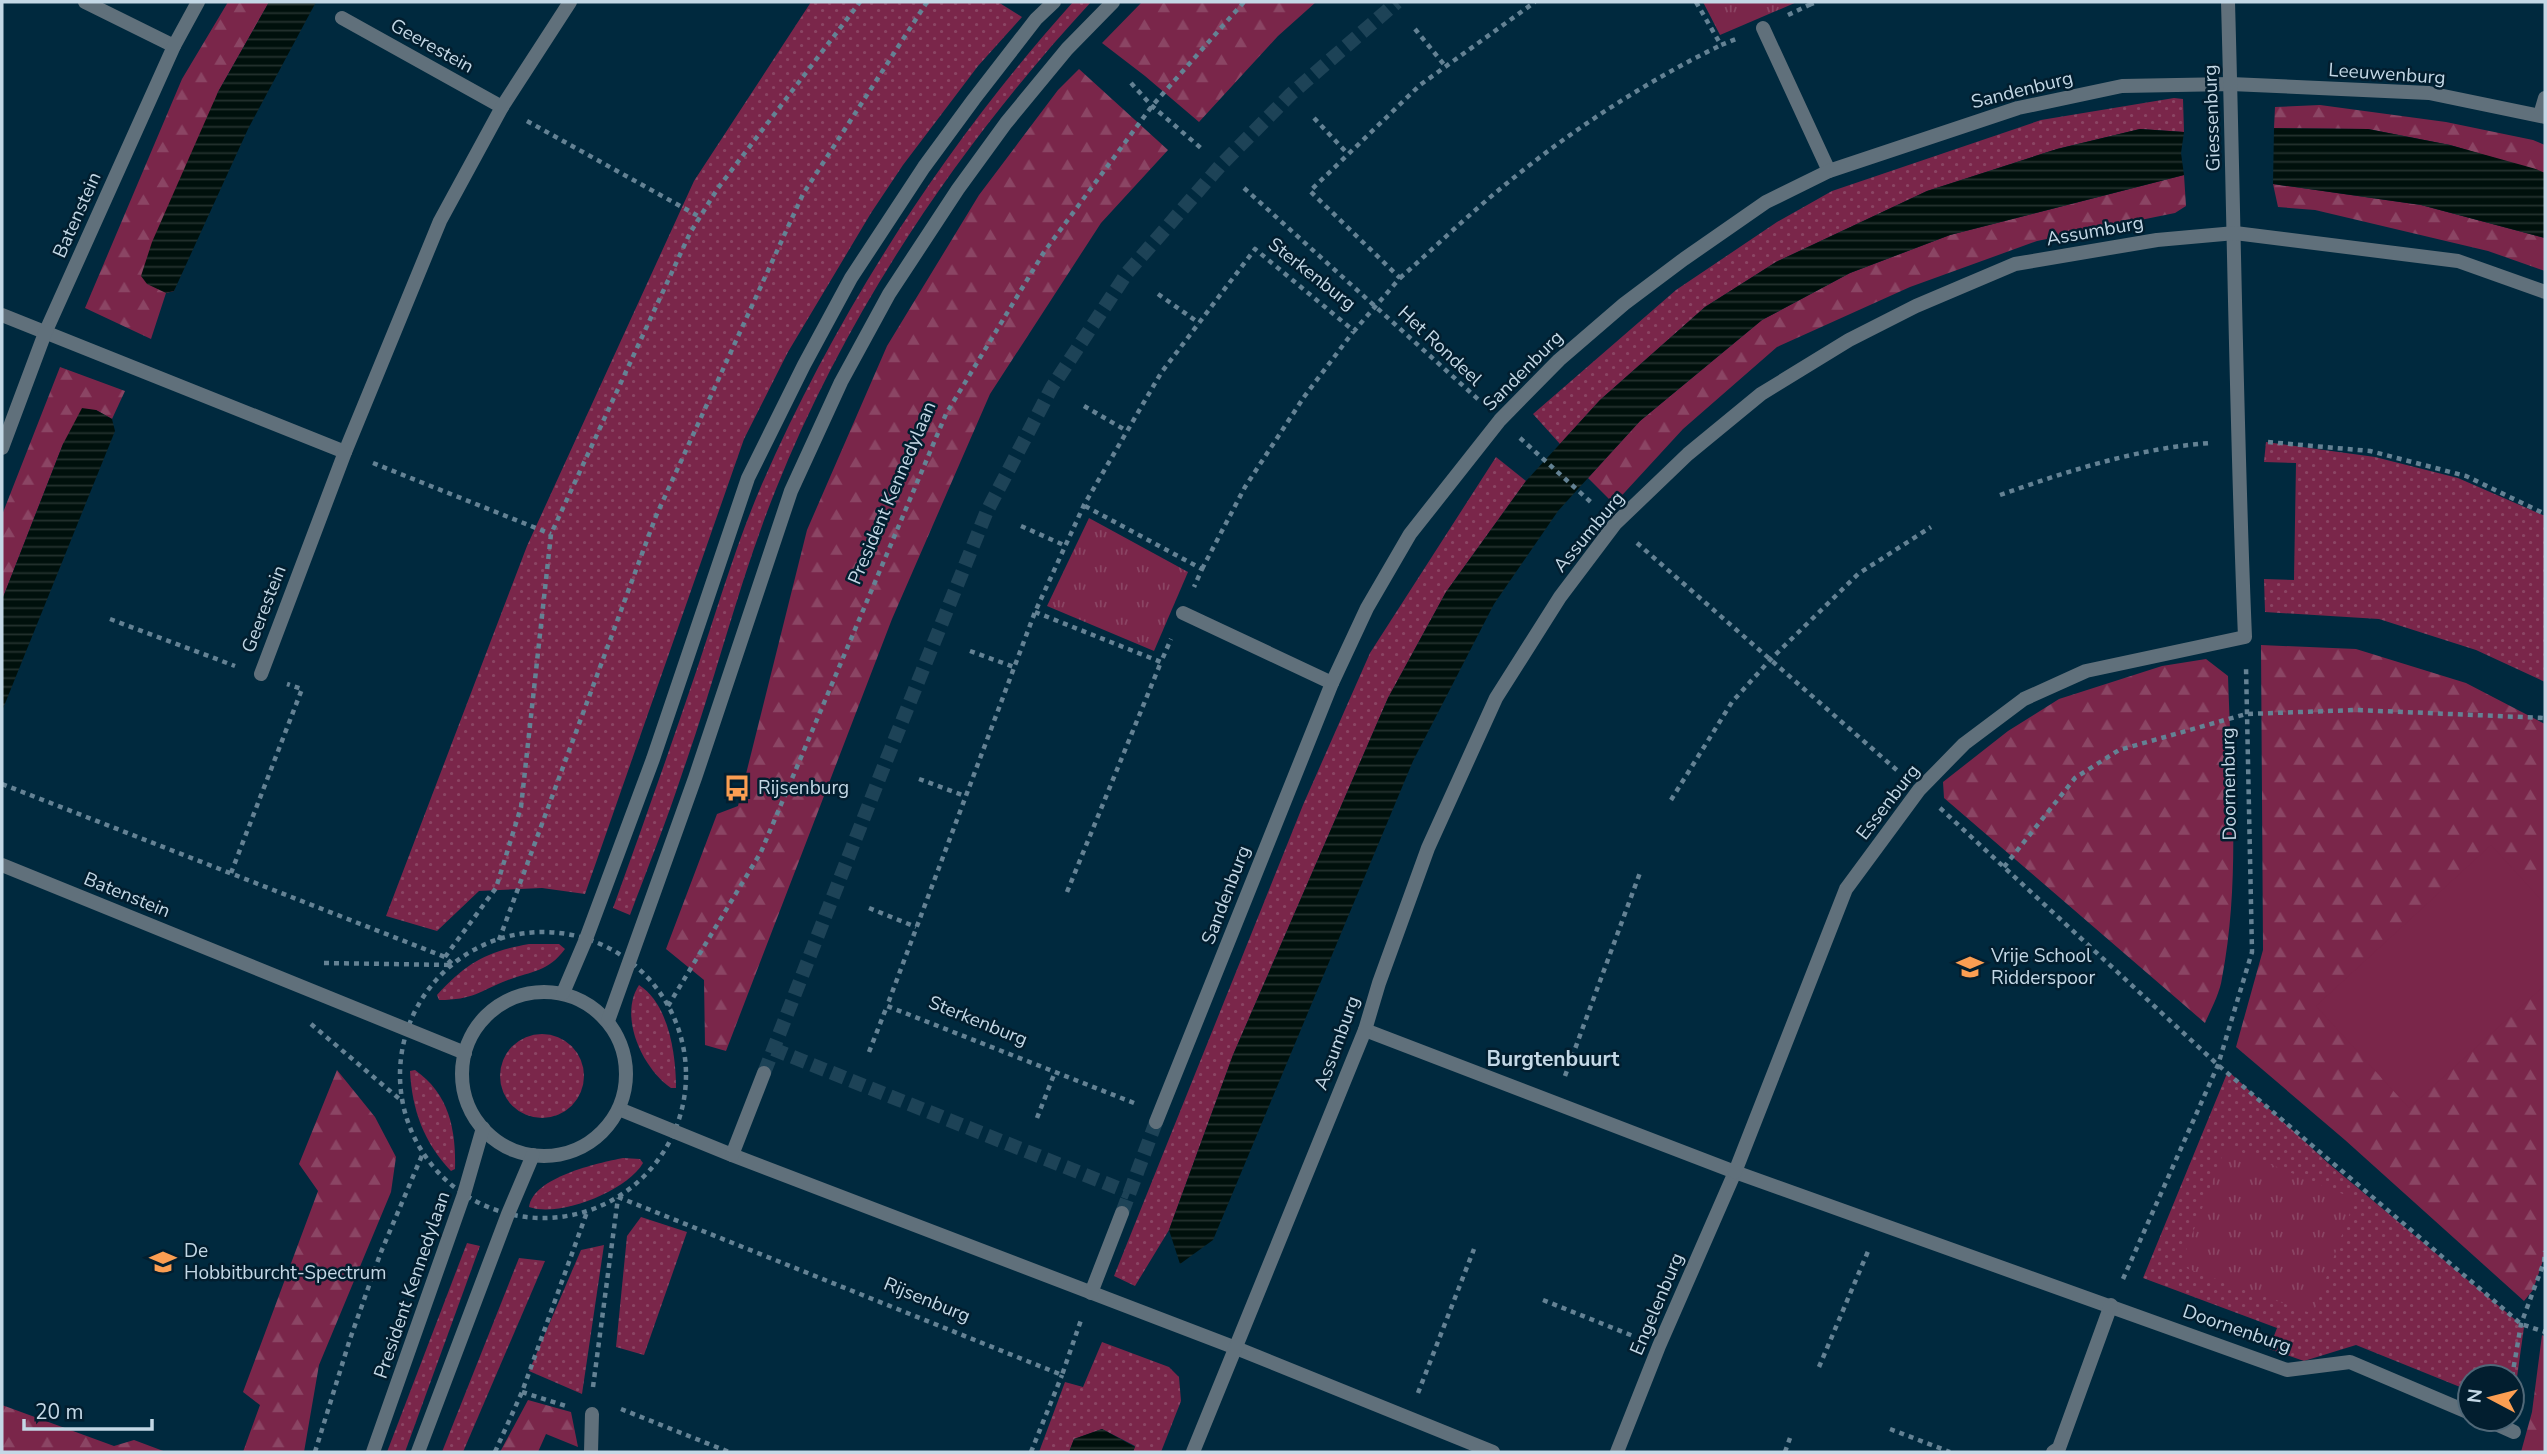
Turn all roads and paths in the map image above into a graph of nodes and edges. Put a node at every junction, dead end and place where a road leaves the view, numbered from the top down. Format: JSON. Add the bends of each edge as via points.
{"nodes":[{"id":1,"x":85,"y":2,"type":"edge"},
{"id":2,"x":198,"y":2,"type":"edge"},
{"id":3,"x":570,"y":2,"type":"edge"},
{"id":4,"x":860,"y":2,"type":"edge"},
{"id":5,"x":927,"y":2,"type":"edge"},
{"id":6,"x":1054,"y":2,"type":"edge"},
{"id":7,"x":1113,"y":2,"type":"edge"},
{"id":8,"x":1244,"y":2,"type":"edge"},
{"id":9,"x":1535,"y":2,"type":"edge"},
{"id":10,"x":1817,"y":2,"type":"edge"},
{"id":11,"x":2228,"y":2,"type":"edge"},
{"id":12,"x":1809,"y":5,"type":"dead end"},
{"id":13,"x":342,"y":18,"type":"dead end"},
{"id":14,"x":1763,"y":28,"type":"dead end"},
{"id":15,"x":1415,"y":29,"type":"dead end"},
{"id":16,"x":1721,"y":45,"type":"dead end"},
{"id":17,"x":174,"y":46,"type":"junction"},
{"id":18,"x":1446,"y":67,"type":"junction"},
{"id":19,"x":1131,"y":83,"type":"dead end"},
{"id":20,"x":2231,"y":84,"type":"junction"},
{"id":21,"x":2545,"y":98,"type":"edge"},
{"id":22,"x":1152,"y":106,"type":"junction"},
{"id":23,"x":502,"y":107,"type":"junction"},
{"id":24,"x":2543,"y":116,"type":"edge"},
{"id":25,"x":1314,"y":118,"type":"dead end"},
{"id":26,"x":1202,"y":149,"type":"dead end"},
{"id":27,"x":1348,"y":154,"type":"junction"},
{"id":28,"x":1829,"y":171,"type":"junction"},
{"id":29,"x":1244,"y":188,"type":"dead end"},
{"id":30,"x":700,"y":217,"type":"junction"},
{"id":31,"x":2235,"y":233,"type":"junction"},
{"id":32,"x":1400,"y":278,"type":"junction"},
{"id":33,"x":2545,"y":292,"type":"edge"},
{"id":34,"x":1158,"y":294,"type":"dead end"},
{"id":35,"x":1376,"y":306,"type":"junction"},
{"id":36,"x":2,"y":315,"type":"edge"},
{"id":37,"x":1199,"y":323,"type":"junction"},
{"id":38,"x":1354,"y":331,"type":"junction"},
{"id":39,"x":45,"y":333,"type":"junction"},
{"id":40,"x":1084,"y":406,"type":"dead end"},
{"id":41,"x":1500,"y":420,"type":"junction"},
{"id":42,"x":1127,"y":431,"type":"junction"},
{"id":43,"x":2237,"y":441,"type":"junction"},
{"id":44,"x":2,"y":448,"type":"edge"},
{"id":45,"x":345,"y":452,"type":"junction"},
{"id":46,"x":2000,"y":495,"type":"dead end"},
{"id":47,"x":1084,"y":506,"type":"junction"},
{"id":48,"x":2545,"y":514,"type":"edge"},
{"id":49,"x":1615,"y":524,"type":"junction"},
{"id":50,"x":1121,"y":525,"type":"dead end"},
{"id":51,"x":1021,"y":526,"type":"dead end"},
{"id":52,"x":1931,"y":527,"type":"dead end"},
{"id":53,"x":551,"y":534,"type":"junction"},
{"id":54,"x":1066,"y":546,"type":"junction"},
{"id":55,"x":1202,"y":569,"type":"dead end"},
{"id":56,"x":1035,"y":612,"type":"junction"},
{"id":57,"x":1183,"y":613,"type":"dead end"},
{"id":58,"x":110,"y":619,"type":"dead end"},
{"id":59,"x":1076,"y":629,"type":"dead end"},
{"id":60,"x":2245,"y":637,"type":"junction"},
{"id":61,"x":970,"y":651,"type":"dead end"},
{"id":62,"x":1770,"y":660,"type":"junction"},
{"id":63,"x":1161,"y":662,"type":"dead end"},
{"id":64,"x":1014,"y":667,"type":"junction"},
{"id":65,"x":261,"y":674,"type":"junction"},
{"id":66,"x":1332,"y":683,"type":"junction"},
{"id":67,"x":2246,"y":714,"type":"junction"},
{"id":68,"x":2545,"y":718,"type":"edge"},
{"id":69,"x":919,"y":779,"type":"dead end"},
{"id":70,"x":2,"y":784,"type":"edge"},
{"id":71,"x":1919,"y":790,"type":"junction"},
{"id":72,"x":965,"y":796,"type":"junction"},
{"id":73,"x":1671,"y":800,"type":"dead end"},
{"id":74,"x":2,"y":865,"type":"edge"},
{"id":75,"x":2004,"y":867,"type":"junction"},
{"id":76,"x":1641,"y":870,"type":"dead end"},
{"id":77,"x":230,"y":873,"type":"junction"},
{"id":78,"x":1067,"y":892,"type":"dead end"},
{"id":79,"x":869,"y":908,"type":"dead end"},
{"id":80,"x":916,"y":927,"type":"junction"},
{"id":81,"x":445,"y":957,"type":"junction"},
{"id":82,"x":318,"y":963,"type":"dead end"},
{"id":83,"x":453,"y":965,"type":"junction"},
{"id":84,"x":563,"y":993,"type":"junction"},
{"id":85,"x":887,"y":1006,"type":"junction"},
{"id":86,"x":608,"y":1021,"type":"junction"},
{"id":87,"x":310,"y":1023,"type":"dead end"},
{"id":88,"x":408,"y":1030,"type":"junction"},
{"id":89,"x":1365,"y":1030,"type":"junction"},
{"id":90,"x":869,"y":1052,"type":"dead end"},
{"id":91,"x":465,"y":1053,"type":"junction"},
{"id":92,"x":2218,"y":1065,"type":"junction"},
{"id":93,"x":1055,"y":1072,"type":"junction"},
{"id":94,"x":764,"y":1073,"type":"tunnel mouth"},
{"id":95,"x":1556,"y":1102,"type":"junction"},
{"id":96,"x":404,"y":1103,"type":"junction"},
{"id":97,"x":1140,"y":1105,"type":"dead end"},
{"id":98,"x":619,"y":1109,"type":"junction"},
{"id":99,"x":1037,"y":1118,"type":"dead end"},
{"id":100,"x":1156,"y":1122,"type":"tunnel mouth"},
{"id":101,"x":483,"y":1128,"type":"junction"},
{"id":102,"x":675,"y":1131,"type":"junction"},
{"id":103,"x":533,"y":1155,"type":"junction"},
{"id":104,"x":732,"y":1155,"type":"junction"},
{"id":105,"x":1735,"y":1172,"type":"junction"},
{"id":106,"x":618,"y":1197,"type":"junction"},
{"id":107,"x":1122,"y":1213,"type":"tunnel mouth"},
{"id":108,"x":1879,"y":1225,"type":"junction"},
{"id":109,"x":1474,"y":1249,"type":"dead end"},
{"id":110,"x":2545,"y":1251,"type":"edge"},
{"id":111,"x":1091,"y":1293,"type":"junction"},
{"id":112,"x":1543,"y":1300,"type":"dead end"},
{"id":113,"x":2111,"y":1305,"type":"junction"},
{"id":114,"x":2521,"y":1324,"type":"junction"},
{"id":115,"x":2545,"y":1332,"type":"edge"},
{"id":116,"x":1659,"y":1346,"type":"junction"},
{"id":117,"x":1236,"y":1348,"type":"junction"},
{"id":118,"x":2514,"y":1363,"type":"edge"},
{"id":119,"x":1819,"y":1367,"type":"dead end"},
{"id":120,"x":1062,"y":1376,"type":"junction"},
{"id":121,"x":522,"y":1392,"type":"junction"},
{"id":122,"x":591,"y":1397,"type":"junction"},
{"id":123,"x":2456,"y":1407,"type":"edge"},
{"id":124,"x":592,"y":1414,"type":"junction"},
{"id":125,"x":1408,"y":1418,"type":"junction"},
{"id":126,"x":1890,"y":1429,"type":"dead end"},
{"id":127,"x":1790,"y":1438,"type":"dead end"},
{"id":128,"x":315,"y":1452,"type":"edge"},
{"id":129,"x":373,"y":1452,"type":"edge"},
{"id":130,"x":418,"y":1452,"type":"edge"},
{"id":131,"x":495,"y":1452,"type":"edge"},
{"id":132,"x":591,"y":1452,"type":"edge"},
{"id":133,"x":729,"y":1452,"type":"edge"},
{"id":134,"x":1031,"y":1452,"type":"edge"},
{"id":135,"x":1193,"y":1452,"type":"edge"},
{"id":136,"x":1493,"y":1452,"type":"edge"},
{"id":137,"x":1617,"y":1452,"type":"edge"},
{"id":138,"x":1785,"y":1452,"type":"edge"},
{"id":139,"x":1950,"y":1452,"type":"edge"},
{"id":140,"x":2053,"y":1452,"type":"edge"}],
"edges":[{"from":1,"to":17,"type":"street"},
{"from":2,"to":17,"type":"street","name":"Batenstein"},
{"from":3,"to":23,"type":"street","name":"Geerestein"},
{"from":4,"to":30,"type":"path"},
{"from":5,"to":83,"type":"path","via":[[803,194],[786,231],[656,516],[499,940]]},
{"from":6,"to":84,"type":"street","via":[[1036,19],[923,167],[851,278],[759,455],[648,772]]},
{"from":7,"to":86,"type":"street","via":[[1041,80],[966,178],[889,294],[841,382],[791,491]]},
{"from":8,"to":22,"type":"path","name":"President Kennedylaan"},
{"from":9,"to":18,"type":"path"},
{"from":10,"to":12,"type":"path"},
{"from":11,"to":20,"type":"street","name":"Giessenburg"},
{"from":13,"to":23,"type":"street","name":"Geerestein"},
{"from":14,"to":28,"type":"street"},
{"from":15,"to":18,"type":"path"},
{"from":16,"to":32,"type":"path","name":"Sterkenburg","via":[[1669,71],[1597,117],[1501,188]]},
{"from":17,"to":39,"type":"street","name":"Batenstein"},
{"from":18,"to":27,"type":"path","via":[[1420,85]]},
{"from":19,"to":22,"type":"path"},
{"from":20,"to":24,"type":"street","name":"Leeuwenburg","via":[[2429,93]]},
{"from":20,"to":28,"type":"street","name":"Sandenburg","via":[[2122,86],[2018,108]]},
{"from":20,"to":31,"type":"street","name":"Giessenburg"},
{"from":21,"to":24,"type":"street","name":"Leeuwenburg"},
{"from":22,"to":26,"type":"path"},
{"from":22,"to":102,"type":"path","name":"President Kennedylaan","via":[[1044,252],[946,414],[761,852],[668,1006],[686,1068],[686,1089]]},
{"from":23,"to":30,"type":"path"},
{"from":23,"to":45,"type":"street","name":"Geerestein","via":[[440,221]]},
{"from":25,"to":27,"type":"path"},
{"from":27,"to":32,"type":"path","via":[[1310,191]]},
{"from":28,"to":41,"type":"street","name":"Sandenburg","via":[[1766,202],[1623,304]]},
{"from":29,"to":35,"type":"path","name":"Het Rondeel"},
{"from":30,"to":53,"type":"path"},
{"from":31,"to":33,"type":"street","name":"Assumburg","via":[[2458,261]]},
{"from":31,"to":43,"type":"street"},
{"from":31,"to":49,"type":"street","name":"Assumburg","via":[[2157,240],[2015,264],[1916,306],[1849,340],[1761,394],[1688,454]]},
{"from":32,"to":35,"type":"path","name":"Sterkenburg"},
{"from":34,"to":37,"type":"path"},
{"from":35,"to":38,"type":"path","name":"Sterkenburg"},
{"from":35,"to":41,"type":"path","name":"Het Rondeel"},
{"from":36,"to":39,"type":"street"},
{"from":37,"to":38,"type":"path","name":"Sterkenburg","via":[[1255,249]]},
{"from":37,"to":42,"type":"path","name":"Sterkenburg","via":[[1161,373]]},
{"from":38,"to":55,"type":"path","via":[[1245,487]]},
{"from":39,"to":44,"type":"street","name":"Batenstein"},
{"from":39,"to":45,"type":"street"},
{"from":40,"to":42,"type":"path"},
{"from":41,"to":49,"type":"path","name":"Het Rondeel"},
{"from":41,"to":66,"type":"street","name":"Sandenburg","via":[[1410,534],[1367,608]]},
{"from":42,"to":47,"type":"path","name":"Sterkenburg"},
{"from":43,"to":46,"type":"path","via":[[2170,446],[2062,473]]},
{"from":43,"to":48,"type":"path","via":[[2370,451],[2466,476]]},
{"from":43,"to":60,"type":"street"},
{"from":45,"to":53,"type":"path"},
{"from":45,"to":65,"type":"street","name":"Geerestein"},
{"from":47,"to":50,"type":"path"},
{"from":47,"to":54,"type":"path","name":"Sterkenburg"},
{"from":49,"to":62,"type":"path","name":"Het Rondeel"},
{"from":49,"to":89,"type":"street","name":"Assumburg","via":[[1560,597],[1496,698],[1429,848]]},
{"from":51,"to":54,"type":"path"},
{"from":52,"to":62,"type":"path","via":[[1858,574]]},
{"from":53,"to":81,"type":"path","via":[[521,807],[496,888]]},
{"from":54,"to":56,"type":"path","name":"Sterkenburg"},
{"from":56,"to":59,"type":"path"},
{"from":56,"to":64,"type":"path","name":"Sterkenburg"},
{"from":57,"to":66,"type":"street"},
{"from":58,"to":65,"type":"path"},
{"from":60,"to":67,"type":"path","name":"Doornenburg"},
{"from":60,"to":71,"type":"street","name":"Essenburg","via":[[2086,671],[2024,699],[1964,744]]},
{"from":61,"to":64,"type":"path"},
{"from":62,"to":71,"type":"path","name":"Het Rondeel"},
{"from":62,"to":73,"type":"path","via":[[1732,702]]},
{"from":63,"to":78,"type":"path"},
{"from":64,"to":72,"type":"path","name":"Sterkenburg"},
{"from":65,"to":77,"type":"path","name":"Geerestein","via":[[302,690]]},
{"from":66,"to":100,"type":"street","name":"Sandenburg"},
{"from":67,"to":68,"type":"path","via":[[2357,710]]},
{"from":67,"to":75,"type":"path","via":[[2119,750],[2075,778]]},
{"from":67,"to":92,"type":"path","name":"Doornenburg","via":[[2252,952]]},
{"from":69,"to":72,"type":"path"},
{"from":70,"to":77,"type":"path"},
{"from":71,"to":75,"type":"path","name":"Het Rondeel"},
{"from":71,"to":105,"type":"street","name":"Essenburg","via":[[1846,889]]},
{"from":72,"to":80,"type":"path","name":"Sterkenburg"},
{"from":74,"to":88,"type":"street","name":"Batenstein"},
{"from":75,"to":92,"type":"path","name":"Het Rondeel"},
{"from":76,"to":95,"type":"path"},
{"from":77,"to":81,"type":"path"},
{"from":79,"to":80,"type":"path"},
{"from":80,"to":85,"type":"path","name":"Sterkenburg"},
{"from":81,"to":83,"type":"path"},
{"from":82,"to":83,"type":"path"},
{"from":83,"to":88,"type":"path","via":[[431,988]]},
{"from":84,"to":86,"type":"street","via":[[587,1003]]},
{"from":84,"to":91,"type":"street","via":[[531,992],[502,1003],[478,1025]]},
{"from":85,"to":90,"type":"path","name":"Sterkenburg"},
{"from":85,"to":93,"type":"path","name":"Sterkenburg"},
{"from":86,"to":98,"type":"street","via":[[626,1063]]},
{"from":87,"to":96,"type":"path"},
{"from":88,"to":91,"type":"street","name":"Batenstein"},
{"from":88,"to":96,"type":"path","via":[[401,1066]]},
{"from":89,"to":95,"type":"street"},
{"from":89,"to":117,"type":"street","name":"Assumburg"},
{"from":91,"to":101,"type":"street","via":[[464,1093]]},
{"from":92,"to":113,"type":"path","name":"Doornenburg"},
{"from":92,"to":114,"type":"path","name":"Het Rondeel"},
{"from":93,"to":97,"type":"path","name":"Sterkenburg"},
{"from":93,"to":99,"type":"path"},
{"from":94,"to":104,"type":"street"},
{"from":95,"to":105,"type":"street"},
{"from":96,"to":128,"type":"path","name":"President Kennedylaan","via":[[423,1152],[381,1252]]},
{"from":98,"to":102,"type":"street"},
{"from":98,"to":103,"type":"street","via":[[604,1131],[583,1146],[559,1155]]},
{"from":101,"to":103,"type":"street","via":[[510,1149]]},
{"from":101,"to":129,"type":"street","name":"President Kennedylaan"},
{"from":102,"to":104,"type":"street"},
{"from":102,"to":106,"type":"path","via":[[652,1168]]},
{"from":103,"to":130,"type":"street"},
{"from":104,"to":111,"type":"street"},
{"from":105,"to":108,"type":"street"},
{"from":105,"to":116,"type":"street","name":"Engelenburg"},
{"from":106,"to":120,"type":"path","name":"Rijsenburg"},
{"from":106,"to":121,"type":"path","via":[[587,1212]]},
{"from":106,"to":122,"type":"path"},
{"from":107,"to":111,"type":"street"},
{"from":108,"to":113,"type":"street"},
{"from":108,"to":119,"type":"path"},
{"from":109,"to":125,"type":"path"},
{"from":110,"to":114,"type":"path"},
{"from":111,"to":117,"type":"street"},
{"from":111,"to":120,"type":"path"},
{"from":112,"to":116,"type":"path"},
{"from":113,"to":123,"type":"street","name":"Doornenburg","via":[[2287,1370],[2350,1362]]},
{"from":113,"to":140,"type":"street","via":[[2059,1448]]},
{"from":114,"to":115,"type":"path"},
{"from":114,"to":118,"type":"path"},
{"from":116,"to":137,"type":"street","name":"Engelenburg"},
{"from":117,"to":125,"type":"street"},
{"from":117,"to":135,"type":"street","name":"Assumburg"},
{"from":120,"to":134,"type":"path"},
{"from":121,"to":124,"type":"path"},
{"from":121,"to":131,"type":"path"},
{"from":122,"to":124,"type":"path"},
{"from":122,"to":133,"type":"path"},
{"from":124,"to":132,"type":"street"},
{"from":125,"to":136,"type":"street"},
{"from":126,"to":139,"type":"path"},
{"from":127,"to":138,"type":"path"}]}
